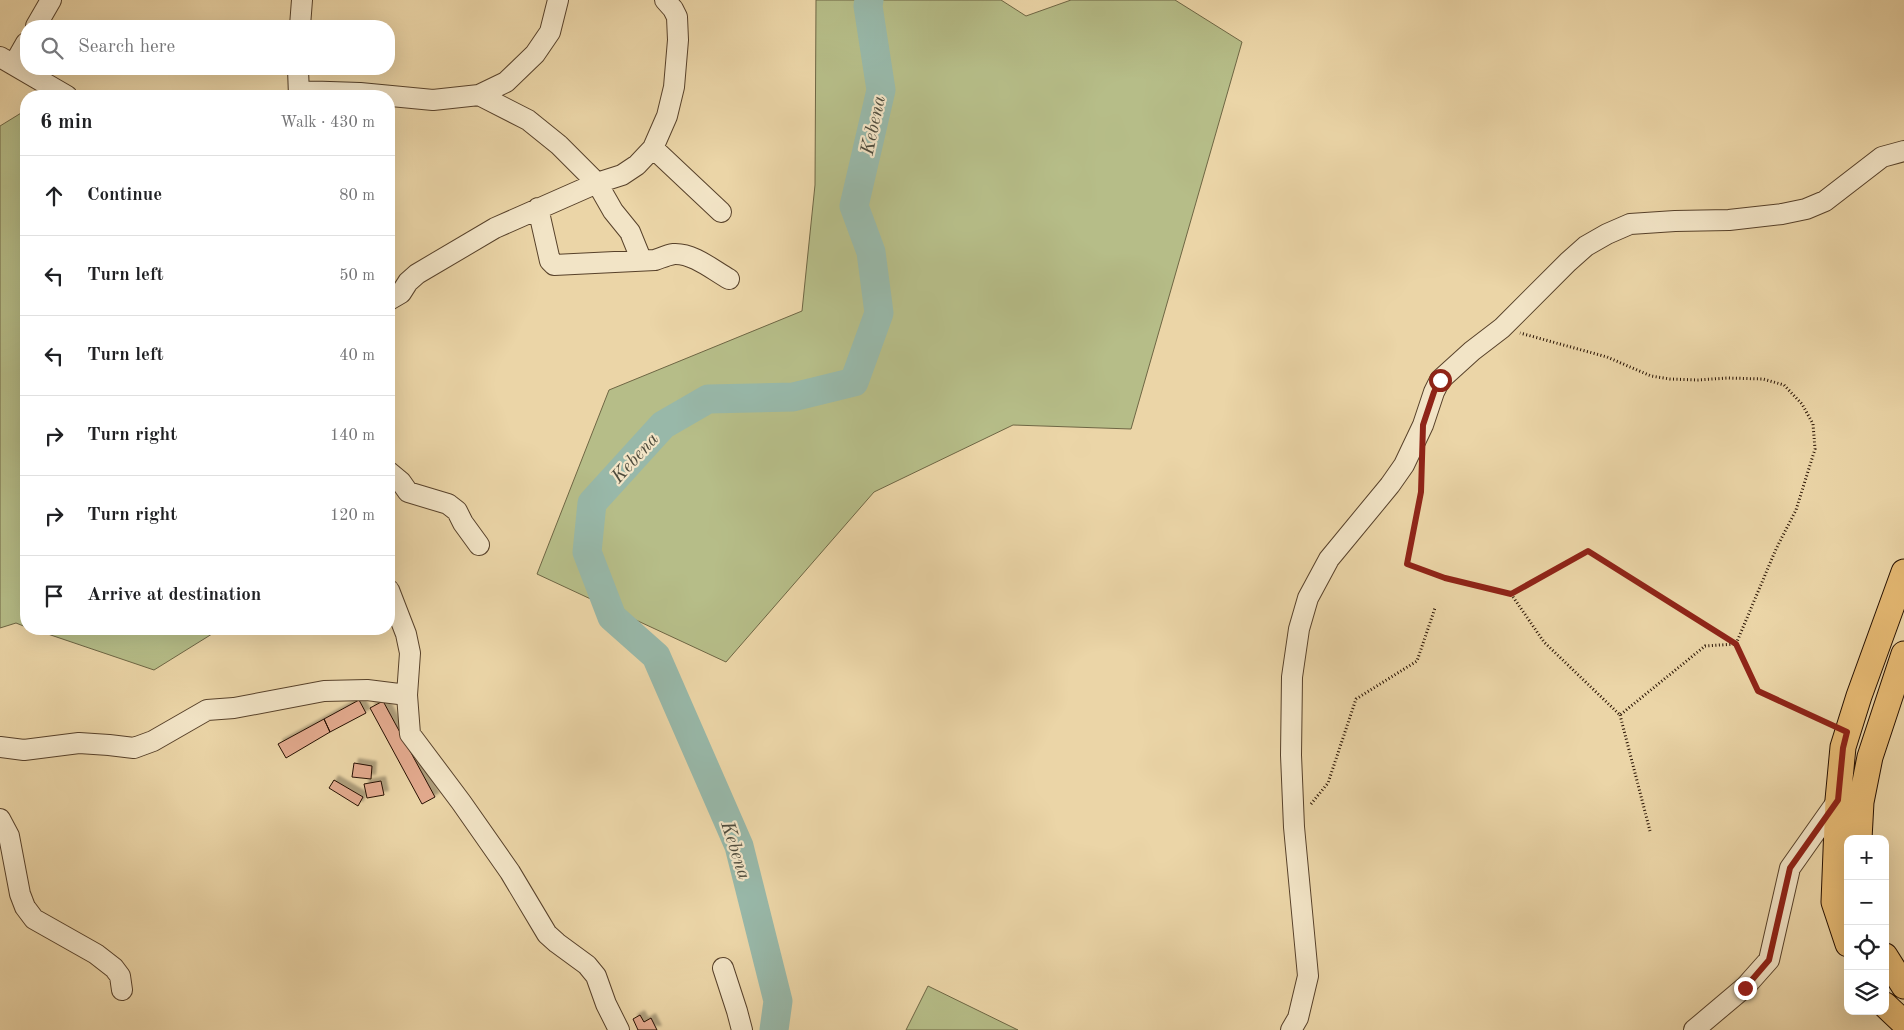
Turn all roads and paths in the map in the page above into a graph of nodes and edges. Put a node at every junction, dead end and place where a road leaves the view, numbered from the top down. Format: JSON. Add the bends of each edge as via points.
{"nodes":[{"id":1,"x":51,"y":0,"type":"edge"},
{"id":2,"x":302,"y":0,"type":"edge"},
{"id":3,"x":558,"y":0,"type":"edge"},
{"id":4,"x":665,"y":0,"type":"edge"},
{"id":5,"x":39,"y":20,"type":"edge"},
{"id":6,"x":300,"y":20,"type":"edge"},
{"id":7,"x":20,"y":48,"type":"edge"},
{"id":8,"x":7,"y":60,"type":"edge"},
{"id":9,"x":20,"y":68,"type":"edge"},
{"id":10,"x":32,"y":75,"type":"edge"},
{"id":11,"x":298,"y":75,"type":"edge"},
{"id":12,"x":57,"y":90,"type":"edge"},
{"id":13,"x":299,"y":90,"type":"edge"},
{"id":14,"x":479,"y":95,"type":"junction"},
{"id":15,"x":395,"y":96,"type":"edge"},
{"id":16,"x":653,"y":148,"type":"junction"},
{"id":17,"x":1904,"y":151,"type":"edge"},
{"id":18,"x":598,"y":183,"type":"junction"},
{"id":19,"x":538,"y":208,"type":"junction"},
{"id":20,"x":721,"y":212,"type":"dead end"},
{"id":21,"x":641,"y":259,"type":"junction"},
{"id":22,"x":728,"y":279,"type":"dead end"},
{"id":23,"x":395,"y":296,"type":"edge"},
{"id":24,"x":1502,"y":328,"type":"junction"},
{"id":25,"x":1422,"y":463,"type":"dead end"},
{"id":26,"x":395,"y":477,"type":"edge"},
{"id":27,"x":479,"y":544,"type":"dead end"},
{"id":28,"x":1904,"y":572,"type":"edge"},
{"id":29,"x":1511,"y":594,"type":"junction"},
{"id":30,"x":395,"y":602,"type":"edge"},
{"id":31,"x":1435,"y":608,"type":"dead end"},
{"id":32,"x":1736,"y":644,"type":"junction"},
{"id":33,"x":1904,"y":654,"type":"edge"},
{"id":34,"x":407,"y":695,"type":"junction"},
{"id":35,"x":1620,"y":715,"type":"junction"},
{"id":36,"x":1847,"y":732,"type":"junction"},
{"id":37,"x":0,"y":747,"type":"edge"},
{"id":38,"x":1838,"y":800,"type":"junction"},
{"id":39,"x":0,"y":819,"type":"edge"},
{"id":40,"x":1294,"y":827,"type":"junction"},
{"id":41,"x":1650,"y":831,"type":"dead end"},
{"id":42,"x":1859,"y":835,"type":"edge"},
{"id":43,"x":1844,"y":932,"type":"edge"},
{"id":44,"x":1889,"y":962,"type":"edge"},
{"id":45,"x":723,"y":968,"type":"dead end"},
{"id":46,"x":1904,"y":986,"type":"edge"},
{"id":47,"x":122,"y":990,"type":"dead end"},
{"id":48,"x":1889,"y":1009,"type":"edge"},
{"id":49,"x":1904,"y":1024,"type":"edge"},
{"id":50,"x":619,"y":1030,"type":"edge"},
{"id":51,"x":742,"y":1030,"type":"edge"},
{"id":52,"x":1292,"y":1030,"type":"edge"},
{"id":53,"x":1694,"y":1030,"type":"edge"}],
"edges":[{"from":1,"to":5,"type":"street"},
{"from":2,"to":6,"type":"street"},
{"from":3,"to":14,"type":"street","via":[[550,32],[535,54],[506,82]]},
{"from":4,"to":16,"type":"street","via":[[676,16],[678,40],[674,87],[667,116]]},
{"from":7,"to":8,"type":"street"},
{"from":8,"to":9,"type":"street"},
{"from":10,"to":12,"type":"street"},
{"from":11,"to":13,"type":"street"},
{"from":14,"to":15,"type":"street","via":[[433,100]]},
{"from":14,"to":18,"type":"street","via":[[528,120]]},
{"from":16,"to":18,"type":"street","via":[[622,175]]},
{"from":16,"to":20,"type":"street"},
{"from":17,"to":24,"type":"street","via":[[1882,156],[1825,201],[1806,209],[1729,220],[1630,224],[1607,234],[1568,262]]},
{"from":18,"to":19,"type":"street"},
{"from":18,"to":21,"type":"street","via":[[613,211],[630,232]]},
{"from":19,"to":21,"type":"street","via":[[550,261],[554,265]]},
{"from":19,"to":23,"type":"street","via":[[495,228],[417,274]]},
{"from":21,"to":22,"type":"street","via":[[655,260],[681,254]]},
{"from":24,"to":32,"type":"path","via":[[1607,357],[1651,376],[1698,380],[1763,379],[1784,384],[1802,404],[1813,424],[1815,448],[1796,510],[1776,548]]},
{"from":24,"to":40,"type":"street","via":[[1440,380],[1404,465],[1329,559],[1308,598],[1299,629],[1292,677]]},
{"from":25,"to":29,"type":"path","via":[[1421,492],[1407,564],[1445,578]]},
{"from":26,"to":27,"type":"street","via":[[408,492],[448,504]]},
{"from":28,"to":36,"type":"main road"},
{"from":29,"to":32,"type":"path","via":[[1588,551]]},
{"from":29,"to":35,"type":"path","via":[[1544,642]]},
{"from":30,"to":34,"type":"street","via":[[410,653]]},
{"from":31,"to":40,"type":"path","via":[[1417,661],[1356,699],[1328,783]]},
{"from":32,"to":35,"type":"path","via":[[1706,646]]},
{"from":32,"to":36,"type":"path","via":[[1758,691]]},
{"from":33,"to":42,"type":"main road","via":[[1870,757],[1860,802]]},
{"from":34,"to":37,"type":"street","via":[[367,690],[324,691],[207,710],[134,748],[79,743],[24,750]]},
{"from":34,"to":50,"type":"street","via":[[410,734],[510,872],[547,934],[596,976]]},
{"from":35,"to":41,"type":"path"},
{"from":36,"to":38,"type":"main road"},
{"from":38,"to":43,"type":"main road","via":[[1834,902]]},
{"from":38,"to":53,"type":"street","via":[[1790,868],[1769,960],[1745,988]]},
{"from":39,"to":47,"type":"street","via":[[9,836],[25,907],[34,919],[96,954],[114,968],[120,976]]},
{"from":40,"to":52,"type":"street","via":[[1308,976]]},
{"from":44,"to":46,"type":"main road"},
{"from":45,"to":51,"type":"street"},
{"from":48,"to":49,"type":"main road"}]}
